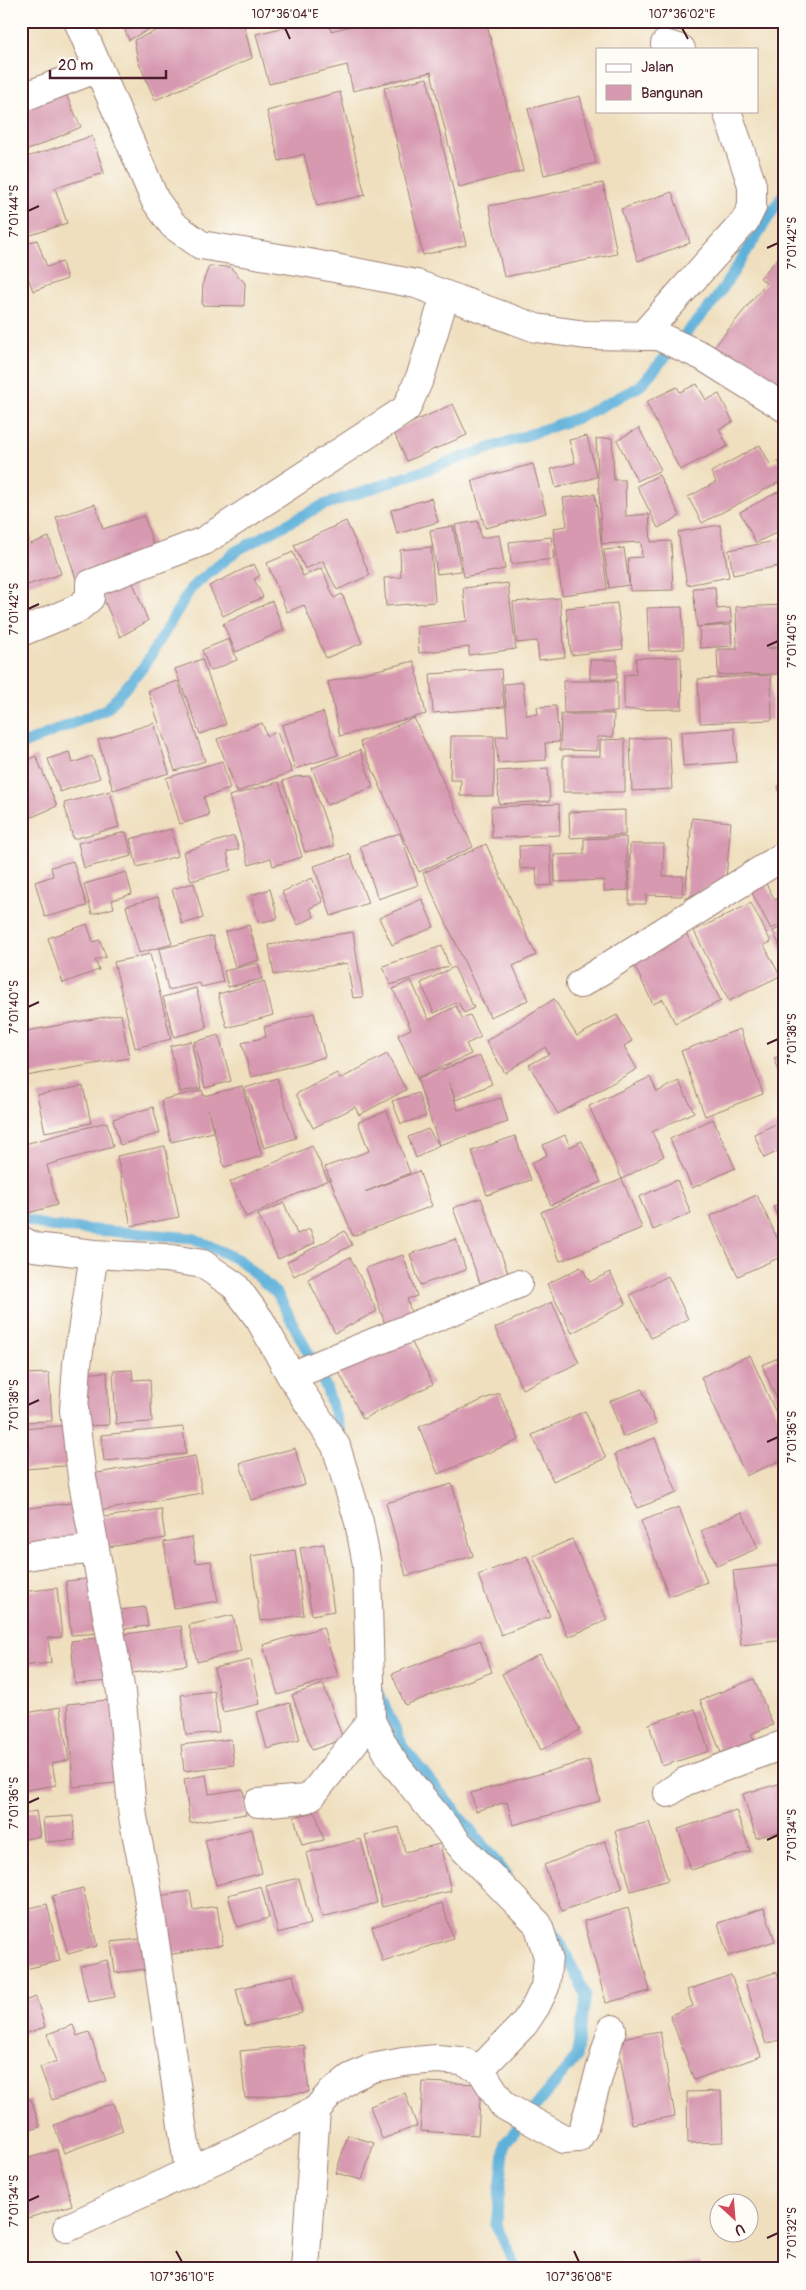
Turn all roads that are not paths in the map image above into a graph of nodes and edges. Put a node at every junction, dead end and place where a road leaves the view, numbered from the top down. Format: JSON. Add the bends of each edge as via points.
{"nodes":[{"id":1,"x":78,"y":21,"type":"edge"},
{"id":2,"x":98,"y":68,"type":"junction"},
{"id":3,"x":21,"y":98,"type":"edge"},
{"id":4,"x":727,"y":112,"type":"edge"},
{"id":5,"x":445,"y":295,"type":"junction"},
{"id":6,"x":650,"y":336,"type":"junction"},
{"id":7,"x":785,"y":408,"type":"edge"},
{"id":8,"x":21,"y":632,"type":"edge"},
{"id":9,"x":785,"y":855,"type":"edge"},
{"id":10,"x":580,"y":984,"type":"dead end"},
{"id":11,"x":21,"y":1240,"type":"edge"},
{"id":12,"x":94,"y":1254,"type":"junction"},
{"id":13,"x":518,"y":1284,"type":"dead end"},
{"id":14,"x":298,"y":1373,"type":"junction"},
{"id":15,"x":95,"y":1550,"type":"junction"},
{"id":16,"x":21,"y":1557,"type":"edge"},
{"id":17,"x":371,"y":1721,"type":"junction"},
{"id":18,"x":785,"y":1744,"type":"edge"},
{"id":19,"x":668,"y":1793,"type":"dead end"},
{"id":20,"x":258,"y":1804,"type":"dead end"},
{"id":21,"x":612,"y":2029,"type":"dead end"},
{"id":22,"x":480,"y":2070,"type":"junction"},
{"id":23,"x":316,"y":2110,"type":"junction"},
{"id":24,"x":190,"y":2172,"type":"junction"},
{"id":25,"x":67,"y":2228,"type":"dead end"},
{"id":26,"x":305,"y":2269,"type":"edge"}],
"edges":[{"from":1,"to":2,"type":"street"},
{"from":2,"to":3,"type":"street"},
{"from":2,"to":5,"type":"street","via":[[155,200],[172,225],[201,245],[387,278]]},
{"from":4,"to":6,"type":"street","via":[[752,185],[752,207],[745,221]]},
{"from":5,"to":6,"type":"street","via":[[536,328],[586,335]]},
{"from":5,"to":8,"type":"street","via":[[421,375],[406,409],[204,541],[90,584],[90,598],[76,609]]},
{"from":6,"to":7,"type":"street","via":[[702,356]]},
{"from":9,"to":10,"type":"street"},
{"from":11,"to":12,"type":"street","via":[[34,1247]]},
{"from":12,"to":14,"type":"street","via":[[165,1258],[203,1264],[235,1286]]},
{"from":12,"to":15,"type":"street","via":[[74,1410]]},
{"from":13,"to":14,"type":"street"},
{"from":14,"to":17,"type":"street","via":[[336,1446],[359,1522],[367,1565]]},
{"from":15,"to":16,"type":"street"},
{"from":15,"to":24,"type":"street","via":[[121,1692],[133,1817],[146,1882]]},
{"from":17,"to":20,"type":"street","via":[[312,1794],[305,1799]]},
{"from":17,"to":22,"type":"street","via":[[391,1759],[459,1844],[538,1924],[548,1957],[545,1987],[524,2024]]},
{"from":18,"to":19,"type":"street","via":[[684,1782]]},
{"from":21,"to":22,"type":"street","via":[[578,2138],[564,2139],[503,2105]]},
{"from":22,"to":23,"type":"street","via":[[461,2061],[437,2059],[372,2068],[350,2078]]},
{"from":23,"to":24,"type":"street"},
{"from":23,"to":26,"type":"street"},
{"from":24,"to":25,"type":"street"}]}
